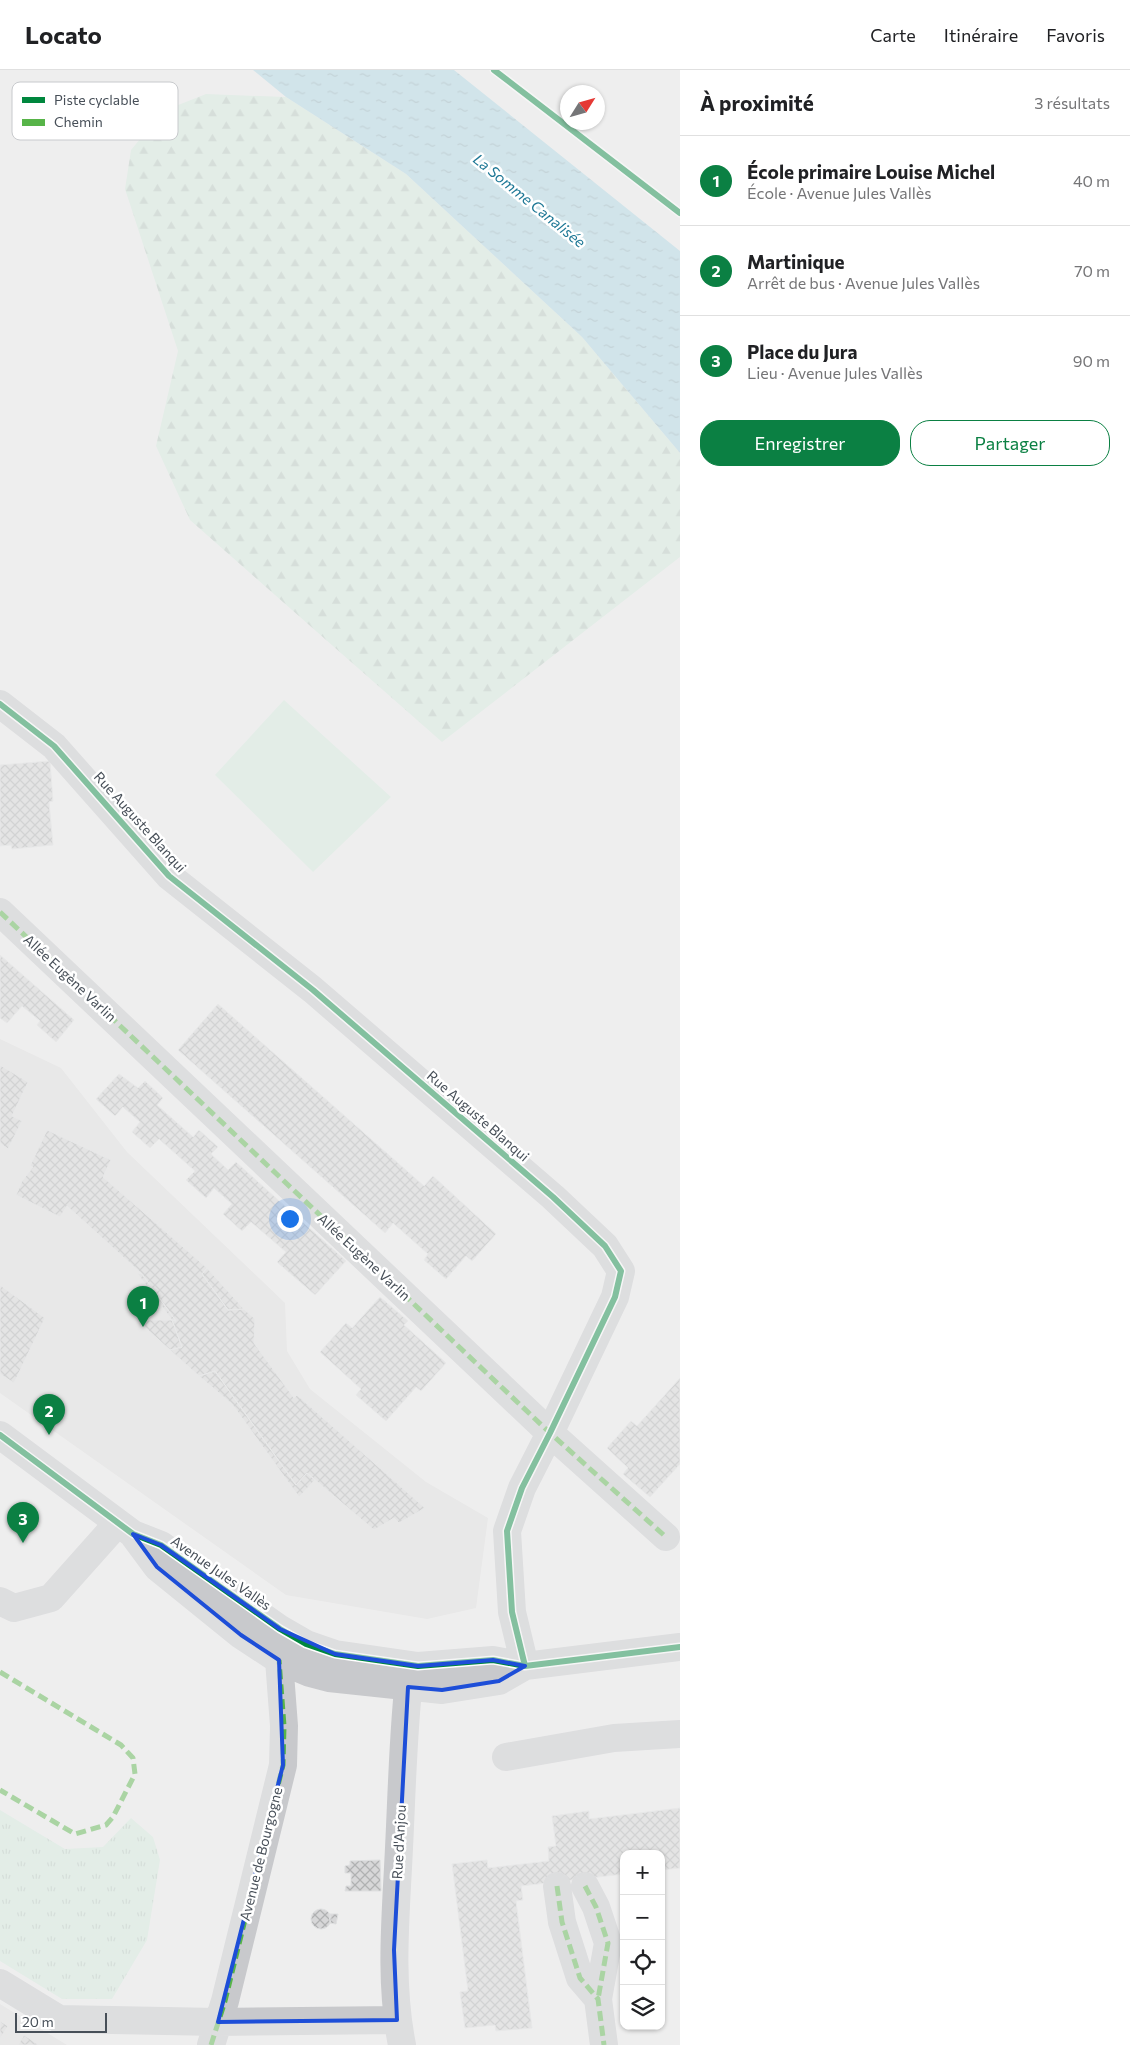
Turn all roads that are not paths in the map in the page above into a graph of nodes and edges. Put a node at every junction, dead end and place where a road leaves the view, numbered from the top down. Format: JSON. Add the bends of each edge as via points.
{"nodes":[{"id":1,"x":0,"y":704,"type":"edge"},
{"id":2,"x":0,"y":912,"type":"edge"},
{"id":3,"x":550,"y":1433,"type":"junction"},
{"id":4,"x":0,"y":1435,"type":"edge"},
{"id":5,"x":125,"y":1529,"type":"junction"},
{"id":6,"x":666,"y":1537,"type":"dead end"},
{"id":7,"x":0,"y":1601,"type":"edge"},
{"id":8,"x":680,"y":1646,"type":"edge"},
{"id":9,"x":279,"y":1660,"type":"junction"},
{"id":10,"x":332,"y":1666,"type":"junction"},
{"id":11,"x":525,"y":1666,"type":"junction"},
{"id":12,"x":409,"y":1676,"type":"junction"},
{"id":13,"x":680,"y":1734,"type":"edge"},
{"id":14,"x":506,"y":1757,"type":"dead end"},
{"id":15,"x":557,"y":1886,"type":"dead end"},
{"id":16,"x":585,"y":1886,"type":"dead end"},
{"id":17,"x":0,"y":1983,"type":"edge"},
{"id":18,"x":598,"y":1999,"type":"junction"},
{"id":19,"x":399,"y":2032,"type":"edge"},
{"id":20,"x":215,"y":2034,"type":"edge"},
{"id":21,"x":604,"y":2045,"type":"edge"}],
"edges":[{"from":1,"to":3,"type":"street","name":"Rue Auguste Blanqui","via":[[54,746],[169,876],[313,990],[558,1201],[605,1246],[621,1271],[615,1297]]},
{"from":2,"to":3,"type":"street","name":"Allée Eugène Varlin"},
{"from":3,"to":6,"type":"street","name":"Allée Eugène Varlin"},
{"from":3,"to":11,"type":"street","name":"Rue Auguste Blanqui","via":[[522,1488],[507,1531],[512,1612]]},
{"from":4,"to":5,"type":"street","name":"Avenue Jules Vallès"},
{"from":5,"to":7,"type":"street","via":[[51,1598],[14,1608]]},
{"from":5,"to":9,"type":"street","name":"Avenue Jules Vallès","via":[[157,1567],[241,1635]]},
{"from":5,"to":10,"type":"street","name":"Avenue Jules Vallès","via":[[161,1545],[306,1644]]},
{"from":8,"to":11,"type":"street"},
{"from":9,"to":10,"type":"street","name":"Avenue Jules Vallès","via":[[291,1666]]},
{"from":9,"to":20,"type":"street","name":"Avenue de Bourgogne","via":[[283,1765]]},
{"from":10,"to":12,"type":"street"},
{"from":11,"to":12,"type":"street","via":[[493,1660]]},
{"from":12,"to":19,"type":"street","name":"Rue d'Anjou","via":[[394,1950]]},
{"from":13,"to":14,"type":"street","via":[[614,1738]]},
{"from":15,"to":18,"type":"street","via":[[562,1922],[580,1978]]},
{"from":16,"to":18,"type":"street","via":[[608,1944]]},
{"from":17,"to":20,"type":"street","via":[[59,2019]]},
{"from":18,"to":21,"type":"street"},
{"from":19,"to":20,"type":"street"}]}
